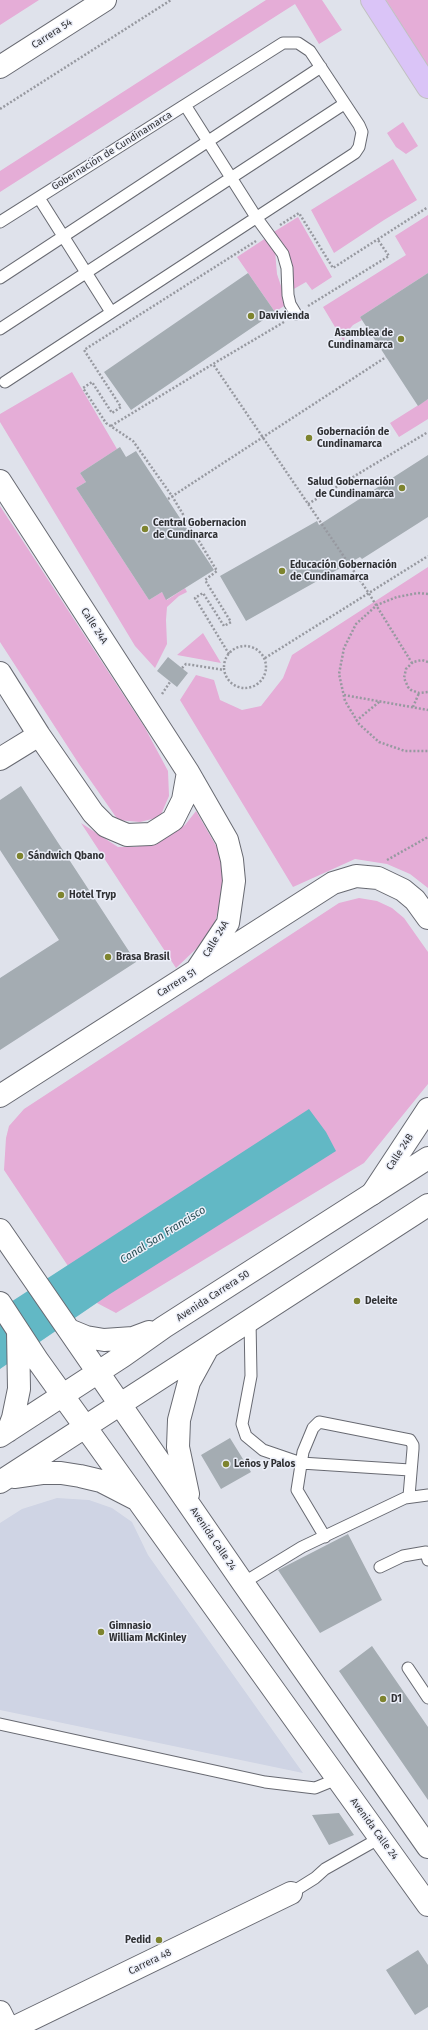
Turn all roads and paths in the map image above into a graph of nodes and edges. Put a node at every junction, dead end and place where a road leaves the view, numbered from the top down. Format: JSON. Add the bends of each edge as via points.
{"nodes":[{"id":1,"x":105,"y":0,"type":"edge"},
{"id":2,"x":171,"y":0,"type":"edge"},
{"id":3,"x":372,"y":0,"type":"edge"},
{"id":4,"x":0,"y":67,"type":"edge"},
{"id":5,"x":321,"y":68,"type":"junction"},
{"id":6,"x":428,"y":87,"type":"edge"},
{"id":7,"x":344,"y":104,"type":"junction"},
{"id":8,"x":185,"y":105,"type":"junction"},
{"id":9,"x":0,"y":109,"type":"edge"},
{"id":10,"x":208,"y":141,"type":"junction"},
{"id":11,"x":231,"y":178,"type":"junction"},
{"id":12,"x":39,"y":198,"type":"junction"},
{"id":13,"x":428,"y":207,"type":"edge"},
{"id":14,"x":256,"y":217,"type":"junction"},
{"id":15,"x":0,"y":222,"type":"edge"},
{"id":16,"x":268,"y":233,"type":"junction"},
{"id":17,"x":63,"y":236,"type":"junction"},
{"id":18,"x":378,"y":240,"type":"junction"},
{"id":19,"x":86,"y":272,"type":"junction"},
{"id":20,"x":0,"y":278,"type":"edge"},
{"id":21,"x":112,"y":312,"type":"junction"},
{"id":22,"x":296,"y":314,"type":"junction"},
{"id":23,"x":0,"y":329,"type":"edge"},
{"id":24,"x":386,"y":357,"type":"dead end"},
{"id":25,"x":213,"y":364,"type":"junction"},
{"id":26,"x":5,"y":382,"type":"dead end"},
{"id":27,"x":111,"y":426,"type":"junction"},
{"id":28,"x":428,"y":432,"type":"edge"},
{"id":29,"x":263,"y":437,"type":"junction"},
{"id":30,"x":0,"y":481,"type":"edge"},
{"id":31,"x":172,"y":496,"type":"junction"},
{"id":32,"x":168,"y":499,"type":"dead end"},
{"id":33,"x":308,"y":504,"type":"junction"},
{"id":34,"x":428,"y":556,"type":"edge"},
{"id":35,"x":368,"y":592,"type":"junction"},
{"id":36,"x":428,"y":594,"type":"edge"},
{"id":37,"x":377,"y":606,"type":"junction"},
{"id":38,"x":229,"y":654,"type":"junction"},
{"id":39,"x":265,"y":658,"type":"junction"},
{"id":40,"x":428,"y":662,"type":"edge"},
{"id":41,"x":412,"y":663,"type":"junction"},
{"id":42,"x":182,"y":668,"type":"dead end"},
{"id":43,"x":224,"y":670,"type":"junction"},
{"id":44,"x":0,"y":673,"type":"edge"},
{"id":45,"x":428,"y":692,"type":"edge"},
{"id":46,"x":419,"y":693,"type":"junction"},
{"id":47,"x":344,"y":695,"type":"junction"},
{"id":48,"x":379,"y":701,"type":"junction"},
{"id":49,"x":413,"y":707,"type":"junction"},
{"id":50,"x":428,"y":710,"type":"edge"},
{"id":51,"x":356,"y":720,"type":"junction"},
{"id":52,"x":39,"y":734,"type":"junction"},
{"id":53,"x":428,"y":751,"type":"edge"},
{"id":54,"x":0,"y":759,"type":"edge"},
{"id":55,"x":188,"y":772,"type":"junction"},
{"id":56,"x":428,"y":837,"type":"edge"},
{"id":57,"x":356,"y":876,"type":"junction"},
{"id":58,"x":428,"y":918,"type":"edge"},
{"id":59,"x":196,"y":971,"type":"junction"},
{"id":60,"x":0,"y":1096,"type":"edge"},
{"id":61,"x":428,"y":1109,"type":"edge"},
{"id":62,"x":428,"y":1158,"type":"edge"},
{"id":63,"x":372,"y":1194,"type":"junction"},
{"id":64,"x":428,"y":1205,"type":"edge"},
{"id":65,"x":0,"y":1230,"type":"edge"},
{"id":66,"x":1,"y":1304,"type":"edge"},
{"id":67,"x":250,"y":1320,"type":"junction"},
{"id":68,"x":164,"y":1327,"type":"junction"},
{"id":69,"x":69,"y":1330,"type":"junction"},
{"id":70,"x":18,"y":1331,"type":"junction"},
{"id":71,"x":208,"y":1347,"type":"junction"},
{"id":72,"x":98,"y":1372,"type":"junction"},
{"id":73,"x":63,"y":1396,"type":"junction"},
{"id":74,"x":120,"y":1404,"type":"junction"},
{"id":75,"x":86,"y":1427,"type":"junction"},
{"id":76,"x":4,"y":1434,"type":"edge"},
{"id":77,"x":301,"y":1463,"type":"junction"},
{"id":78,"x":410,"y":1470,"type":"junction"},
{"id":79,"x":2,"y":1481,"type":"edge"},
{"id":80,"x":428,"y":1495,"type":"edge"},
{"id":81,"x":409,"y":1496,"type":"junction"},
{"id":82,"x":139,"y":1501,"type":"junction"},
{"id":83,"x":195,"y":1512,"type":"junction"},
{"id":84,"x":325,"y":1537,"type":"junction"},
{"id":85,"x":428,"y":1554,"type":"edge"},
{"id":86,"x":380,"y":1567,"type":"dead end"},
{"id":87,"x":243,"y":1583,"type":"junction"},
{"id":88,"x":408,"y":1668,"type":"dead end"},
{"id":89,"x":428,"y":1698,"type":"edge"},
{"id":90,"x":0,"y":1724,"type":"edge"},
{"id":91,"x":337,"y":1779,"type":"junction"},
{"id":92,"x":380,"y":1838,"type":"junction"},
{"id":93,"x":428,"y":1847,"type":"edge"},
{"id":94,"x":291,"y":1893,"type":"joint"},
{"id":95,"x":428,"y":1905,"type":"edge"},
{"id":96,"x":0,"y":2012,"type":"edge"},
{"id":97,"x":9,"y":2030,"type":"edge"}],
"edges":[{"from":1,"to":4,"type":"main road","name":"Carrera 54"},
{"from":2,"to":9,"type":"path"},
{"from":3,"to":6,"type":"main road"},
{"from":5,"to":7,"type":"lane","name":"Gobernación de Cundinamarca"},
{"from":5,"to":8,"type":"lane","name":"Gobernación de Cundinamarca","via":[[305,46],[290,41],[282,43]]},
{"from":5,"to":10,"type":"lane"},
{"from":7,"to":11,"type":"lane"},
{"from":7,"to":14,"type":"lane","name":"Gobernación de Cundinamarca","via":[[362,132],[355,153]]},
{"from":8,"to":10,"type":"lane"},
{"from":8,"to":12,"type":"lane","name":"Gobernación de Cundinamarca"},
{"from":10,"to":11,"type":"lane"},
{"from":10,"to":17,"type":"lane"},
{"from":11,"to":14,"type":"lane"},
{"from":11,"to":19,"type":"lane"},
{"from":12,"to":15,"type":"lane","name":"Gobernación de Cundinamarca"},
{"from":12,"to":17,"type":"lane"},
{"from":13,"to":18,"type":"path"},
{"from":14,"to":16,"type":"lane"},
{"from":14,"to":21,"type":"lane","name":"Gobernación de Cundinamarca"},
{"from":16,"to":18,"type":"path","via":[[299,213],[333,268]]},
{"from":16,"to":22,"type":"lane","via":[[286,261],[288,295]]},
{"from":16,"to":27,"type":"path","via":[[84,350],[121,407],[112,413],[92,382],[83,388],[106,423]]},
{"from":17,"to":19,"type":"lane"},
{"from":17,"to":20,"type":"lane"},
{"from":18,"to":22,"type":"path","via":[[389,256]]},
{"from":19,"to":21,"type":"lane"},
{"from":19,"to":23,"type":"lane"},
{"from":21,"to":26,"type":"lane","name":"Gobernación de Cundinamarca"},
{"from":22,"to":25,"type":"path"},
{"from":24,"to":29,"type":"path"},
{"from":25,"to":27,"type":"path"},
{"from":25,"to":29,"type":"path"},
{"from":27,"to":31,"type":"path","via":[[133,441]]},
{"from":28,"to":33,"type":"path"},
{"from":29,"to":31,"type":"path"},
{"from":29,"to":33,"type":"path"},
{"from":30,"to":55,"type":"main road","name":"Calle 24A"},
{"from":31,"to":32,"type":"path"},
{"from":31,"to":38,"type":"path","via":[[217,571],[204,580],[231,622],[224,626],[203,593],[195,598]]},
{"from":33,"to":35,"type":"path"},
{"from":34,"to":35,"type":"path"},
{"from":35,"to":37,"type":"path"},
{"from":35,"to":39,"type":"path"},
{"from":36,"to":37,"type":"path","via":[[397,596]]},
{"from":37,"to":41,"type":"path"},
{"from":37,"to":47,"type":"path","via":[[356,624],[344,648],[340,674]]},
{"from":38,"to":39,"type":"path","via":[[236,648],[249,646],[256,648]]},
{"from":38,"to":43,"type":"path"},
{"from":39,"to":43,"type":"path","via":[[267,665],[263,679],[252,687],[231,683]]},
{"from":40,"to":41,"type":"path","via":[[422,660]]},
{"from":41,"to":46,"type":"path","via":[[405,673],[405,683],[411,690]]},
{"from":42,"to":43,"type":"path","via":[[186,664]]},
{"from":44,"to":52,"type":"main road"},
{"from":45,"to":46,"type":"path"},
{"from":46,"to":49,"type":"path"},
{"from":47,"to":48,"type":"path"},
{"from":47,"to":51,"type":"path"},
{"from":48,"to":49,"type":"path"},
{"from":48,"to":51,"type":"path"},
{"from":49,"to":50,"type":"path"},
{"from":51,"to":53,"type":"path","via":[[379,742],[405,751]]},
{"from":52,"to":54,"type":"main road"},
{"from":52,"to":55,"type":"main road","via":[[93,813],[106,826],[127,835],[151,834],[173,820],[183,800]]},
{"from":55,"to":59,"type":"main road","name":"Calle 24A","via":[[227,840],[234,880],[228,923]]},
{"from":56,"to":57,"type":"path"},
{"from":57,"to":58,"type":"main road","via":[[378,878],[403,890],[415,900]]},
{"from":57,"to":59,"type":"main road","name":"Carrera 51","via":[[333,883]]},
{"from":59,"to":60,"type":"main road","name":"Carrera 51"},
{"from":61,"to":63,"type":"main road","name":"Calle 24B"},
{"from":62,"to":63,"type":"main road","name":"Avenida Carrera 50"},
{"from":63,"to":68,"type":"main road","name":"Avenida Carrera 50"},
{"from":64,"to":67,"type":"main road"},
{"from":65,"to":69,"type":"main road","name":"Avenida Calle 24"},
{"from":66,"to":70,"type":"main road","name":"Avenida Calle 24"},
{"from":67,"to":71,"type":"main road"},
{"from":67,"to":77,"type":"lane","via":[[251,1376],[242,1424],[246,1436],[263,1450]]},
{"from":68,"to":69,"type":"main road","via":[[133,1338],[118,1340],[86,1337]]},
{"from":68,"to":72,"type":"main road","name":"Avenida Carrera 50"},
{"from":69,"to":72,"type":"main road","name":"Avenida Calle 24"},
{"from":70,"to":73,"type":"main road","name":"Avenida Calle 24"},
{"from":70,"to":76,"type":"main road","via":[[17,1404]]},
{"from":71,"to":74,"type":"main road"},
{"from":71,"to":83,"type":"main road","via":[[188,1382],[179,1420],[180,1460]]},
{"from":72,"to":73,"type":"main road","name":"Avenida Carrera 50"},
{"from":72,"to":74,"type":"main road","name":"Avenida Calle 24"},
{"from":73,"to":75,"type":"main road","name":"Avenida Calle 24"},
{"from":73,"to":76,"type":"main road","name":"Avenida Carrera 50"},
{"from":74,"to":75,"type":"main road"},
{"from":74,"to":83,"type":"main road","name":"Avenida Calle 24"},
{"from":75,"to":79,"type":"main road"},
{"from":75,"to":82,"type":"main road","name":"Avenida Calle 24"},
{"from":77,"to":78,"type":"lane"},
{"from":77,"to":78,"type":"lane","via":[[313,1428],[319,1422],[410,1440],[413,1445]]},
{"from":77,"to":84,"type":"lane","via":[[298,1492]]},
{"from":78,"to":81,"type":"lane"},
{"from":79,"to":82,"type":"main road","via":[[42,1473],[80,1476],[101,1481]]},
{"from":80,"to":81,"type":"lane"},
{"from":81,"to":84,"type":"lane"},
{"from":82,"to":91,"type":"main road","name":"Avenida Calle 24"},
{"from":83,"to":87,"type":"main road","name":"Avenida Calle 24"},
{"from":84,"to":87,"type":"lane","via":[[302,1547]]},
{"from":85,"to":86,"type":"lane","via":[[403,1556]]},
{"from":87,"to":93,"type":"main road","name":"Avenida Calle 24"},
{"from":88,"to":89,"type":"lane"},
{"from":90,"to":91,"type":"lane","via":[[265,1782],[315,1788]]},
{"from":91,"to":92,"type":"main road","name":"Avenida Calle 24"},
{"from":92,"to":94,"type":"lane","via":[[325,1869],[316,1878]]},
{"from":92,"to":95,"type":"main road","name":"Avenida Calle 24"},
{"from":94,"to":97,"type":"main road","name":"Carrera 48"},
{"from":96,"to":97,"type":"main road"}]}
